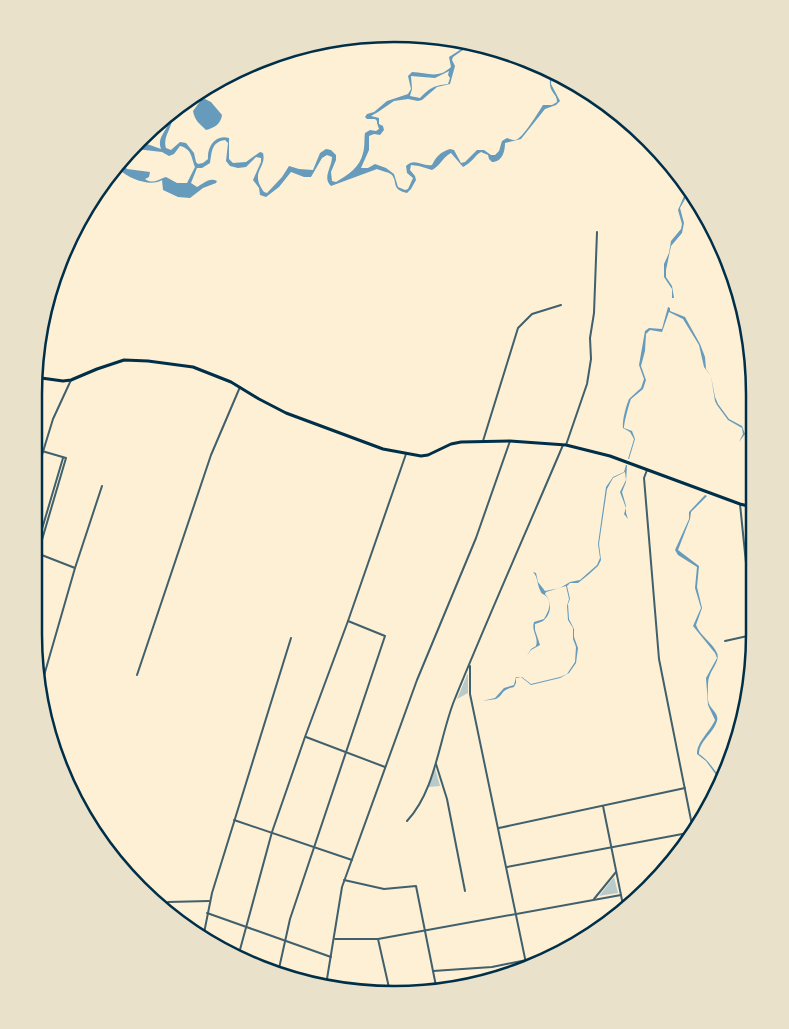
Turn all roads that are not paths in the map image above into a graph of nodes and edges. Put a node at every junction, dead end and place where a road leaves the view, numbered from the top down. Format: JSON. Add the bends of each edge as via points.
{"nodes":[{"id":1,"x":597,"y":232,"type":"dead end"},
{"id":2,"x":561,"y":305,"type":"dead end"},
{"id":3,"x":43,"y":378,"type":"edge"},
{"id":4,"x":71,"y":380,"type":"junction"},
{"id":5,"x":240,"y":388,"type":"junction"},
{"id":6,"x":483,"y":441,"type":"junction"},
{"id":7,"x":510,"y":441,"type":"junction"},
{"id":8,"x":565,"y":445,"type":"junction"},
{"id":9,"x":42,"y":451,"type":"joint"},
{"id":10,"x":406,"y":454,"type":"junction"},
{"id":11,"x":647,"y":469,"type":"junction"},
{"id":12,"x":102,"y":486,"type":"dead end"},
{"id":13,"x":740,"y":504,"type":"junction"},
{"id":14,"x":746,"y":506,"type":"edge"},
{"id":15,"x":42,"y":533,"type":"edge"},
{"id":16,"x":42,"y":555,"type":"edge"},
{"id":17,"x":746,"y":563,"type":"edge"},
{"id":18,"x":75,"y":568,"type":"junction"},
{"id":19,"x":348,"y":621,"type":"junction"},
{"id":20,"x":746,"y":636,"type":"edge"},
{"id":21,"x":290,"y":638,"type":"dead end"},
{"id":22,"x":725,"y":641,"type":"dead end"},
{"id":23,"x":470,"y":665,"type":"junction"},
{"id":24,"x":45,"y":672,"type":"edge"},
{"id":25,"x":137,"y":675,"type":"dead end"},
{"id":26,"x":305,"y":737,"type":"junction"},
{"id":27,"x":346,"y":752,"type":"junction"},
{"id":28,"x":435,"y":762,"type":"junction"},
{"id":29,"x":385,"y":766,"type":"junction"},
{"id":30,"x":685,"y":788,"type":"junction"},
{"id":31,"x":603,"y":806,"type":"junction"},
{"id":32,"x":234,"y":820,"type":"junction"},
{"id":33,"x":407,"y":821,"type":"dead end"},
{"id":34,"x":692,"y":822,"type":"edge"},
{"id":35,"x":498,"y":828,"type":"junction"},
{"id":36,"x":272,"y":832,"type":"junction"},
{"id":37,"x":683,"y":836,"type":"edge"},
{"id":38,"x":314,"y":847,"type":"junction"},
{"id":39,"x":611,"y":847,"type":"junction"},
{"id":40,"x":352,"y":860,"type":"junction"},
{"id":41,"x":507,"y":867,"type":"junction"},
{"id":42,"x":616,"y":872,"type":"junction"},
{"id":43,"x":344,"y":880,"type":"junction"},
{"id":44,"x":465,"y":891,"type":"dead end"},
{"id":45,"x":621,"y":894,"type":"junction"},
{"id":46,"x":593,"y":899,"type":"junction"},
{"id":47,"x":209,"y":901,"type":"junction"},
{"id":48,"x":623,"y":903,"type":"edge"},
{"id":49,"x":168,"y":904,"type":"edge"},
{"id":50,"x":207,"y":914,"type":"junction"},
{"id":51,"x":517,"y":914,"type":"junction"},
{"id":52,"x":246,"y":926,"type":"junction"},
{"id":53,"x":204,"y":930,"type":"edge"},
{"id":54,"x":425,"y":930,"type":"junction"},
{"id":55,"x":334,"y":939,"type":"junction"},
{"id":56,"x":285,"y":940,"type":"junction"},
{"id":57,"x":378,"y":940,"type":"junction"},
{"id":58,"x":240,"y":950,"type":"edge"},
{"id":59,"x":331,"y":957,"type":"junction"},
{"id":60,"x":531,"y":959,"type":"edge"},
{"id":61,"x":526,"y":960,"type":"junction"},
{"id":62,"x":279,"y":967,"type":"edge"},
{"id":63,"x":433,"y":971,"type":"junction"},
{"id":64,"x":327,"y":980,"type":"edge"},
{"id":65,"x":436,"y":984,"type":"edge"},
{"id":66,"x":389,"y":986,"type":"edge"}],
"edges":[{"from":1,"to":8,"type":"street","via":[[591,359],[587,384]]},
{"from":2,"to":6,"type":"street","via":[[532,314],[518,328]]},
{"from":3,"to":4,"type":"main road"},
{"from":4,"to":5,"type":"main road","via":[[117,362],[133,360],[201,369]]},
{"from":4,"to":9,"type":"street"},
{"from":5,"to":10,"type":"main road","via":[[286,413],[383,449]]},
{"from":5,"to":25,"type":"street","via":[[211,455]]},
{"from":6,"to":7,"type":"main road"},
{"from":6,"to":10,"type":"main road","via":[[451,444],[428,455]]},
{"from":7,"to":8,"type":"main road"},
{"from":7,"to":29,"type":"street","via":[[476,538],[427,653]]},
{"from":8,"to":11,"type":"main road"},
{"from":8,"to":23,"type":"street"},
{"from":9,"to":15,"type":"street","via":[[64,458]]},
{"from":10,"to":19,"type":"street"},
{"from":11,"to":13,"type":"main road"},
{"from":11,"to":30,"type":"street","via":[[644,478],[659,659]]},
{"from":12,"to":18,"type":"street"},
{"from":13,"to":14,"type":"main road"},
{"from":13,"to":17,"type":"street"},
{"from":16,"to":18,"type":"street"},
{"from":18,"to":24,"type":"street"},
{"from":19,"to":26,"type":"street"},
{"from":19,"to":27,"type":"street","via":[[385,636]]},
{"from":20,"to":22,"type":"street"},
{"from":21,"to":32,"type":"street"},
{"from":23,"to":28,"type":"street"},
{"from":23,"to":35,"type":"street","via":[[470,694]]},
{"from":26,"to":27,"type":"street"},
{"from":26,"to":36,"type":"street"},
{"from":27,"to":29,"type":"street"},
{"from":27,"to":38,"type":"street"},
{"from":28,"to":33,"type":"street","via":[[421,803]]},
{"from":28,"to":44,"type":"street","via":[[447,799]]},
{"from":29,"to":40,"type":"street"},
{"from":30,"to":31,"type":"street"},
{"from":30,"to":34,"type":"street"},
{"from":31,"to":35,"type":"street"},
{"from":31,"to":39,"type":"street"},
{"from":32,"to":36,"type":"street"},
{"from":32,"to":47,"type":"street"},
{"from":35,"to":41,"type":"street"},
{"from":36,"to":38,"type":"street"},
{"from":36,"to":52,"type":"street"},
{"from":37,"to":39,"type":"street"},
{"from":38,"to":40,"type":"street"},
{"from":38,"to":56,"type":"street"},
{"from":39,"to":41,"type":"street"},
{"from":39,"to":42,"type":"street"},
{"from":40,"to":43,"type":"street"},
{"from":41,"to":51,"type":"street"},
{"from":42,"to":45,"type":"street"},
{"from":42,"to":46,"type":"street"},
{"from":43,"to":54,"type":"street","via":[[384,889],[416,886]]},
{"from":43,"to":55,"type":"street"},
{"from":45,"to":46,"type":"street"},
{"from":45,"to":48,"type":"street"},
{"from":46,"to":51,"type":"street"},
{"from":47,"to":49,"type":"street"},
{"from":47,"to":50,"type":"street"},
{"from":50,"to":52,"type":"street"},
{"from":50,"to":53,"type":"street"},
{"from":51,"to":54,"type":"street"},
{"from":51,"to":61,"type":"street"},
{"from":52,"to":56,"type":"street"},
{"from":52,"to":58,"type":"street"},
{"from":54,"to":57,"type":"street"},
{"from":54,"to":63,"type":"street"},
{"from":55,"to":57,"type":"street"},
{"from":55,"to":59,"type":"street"},
{"from":56,"to":59,"type":"street"},
{"from":56,"to":62,"type":"street"},
{"from":57,"to":66,"type":"street"},
{"from":59,"to":64,"type":"street"},
{"from":60,"to":61,"type":"street"},
{"from":61,"to":63,"type":"street","via":[[492,967]]},
{"from":63,"to":65,"type":"street"}]}
